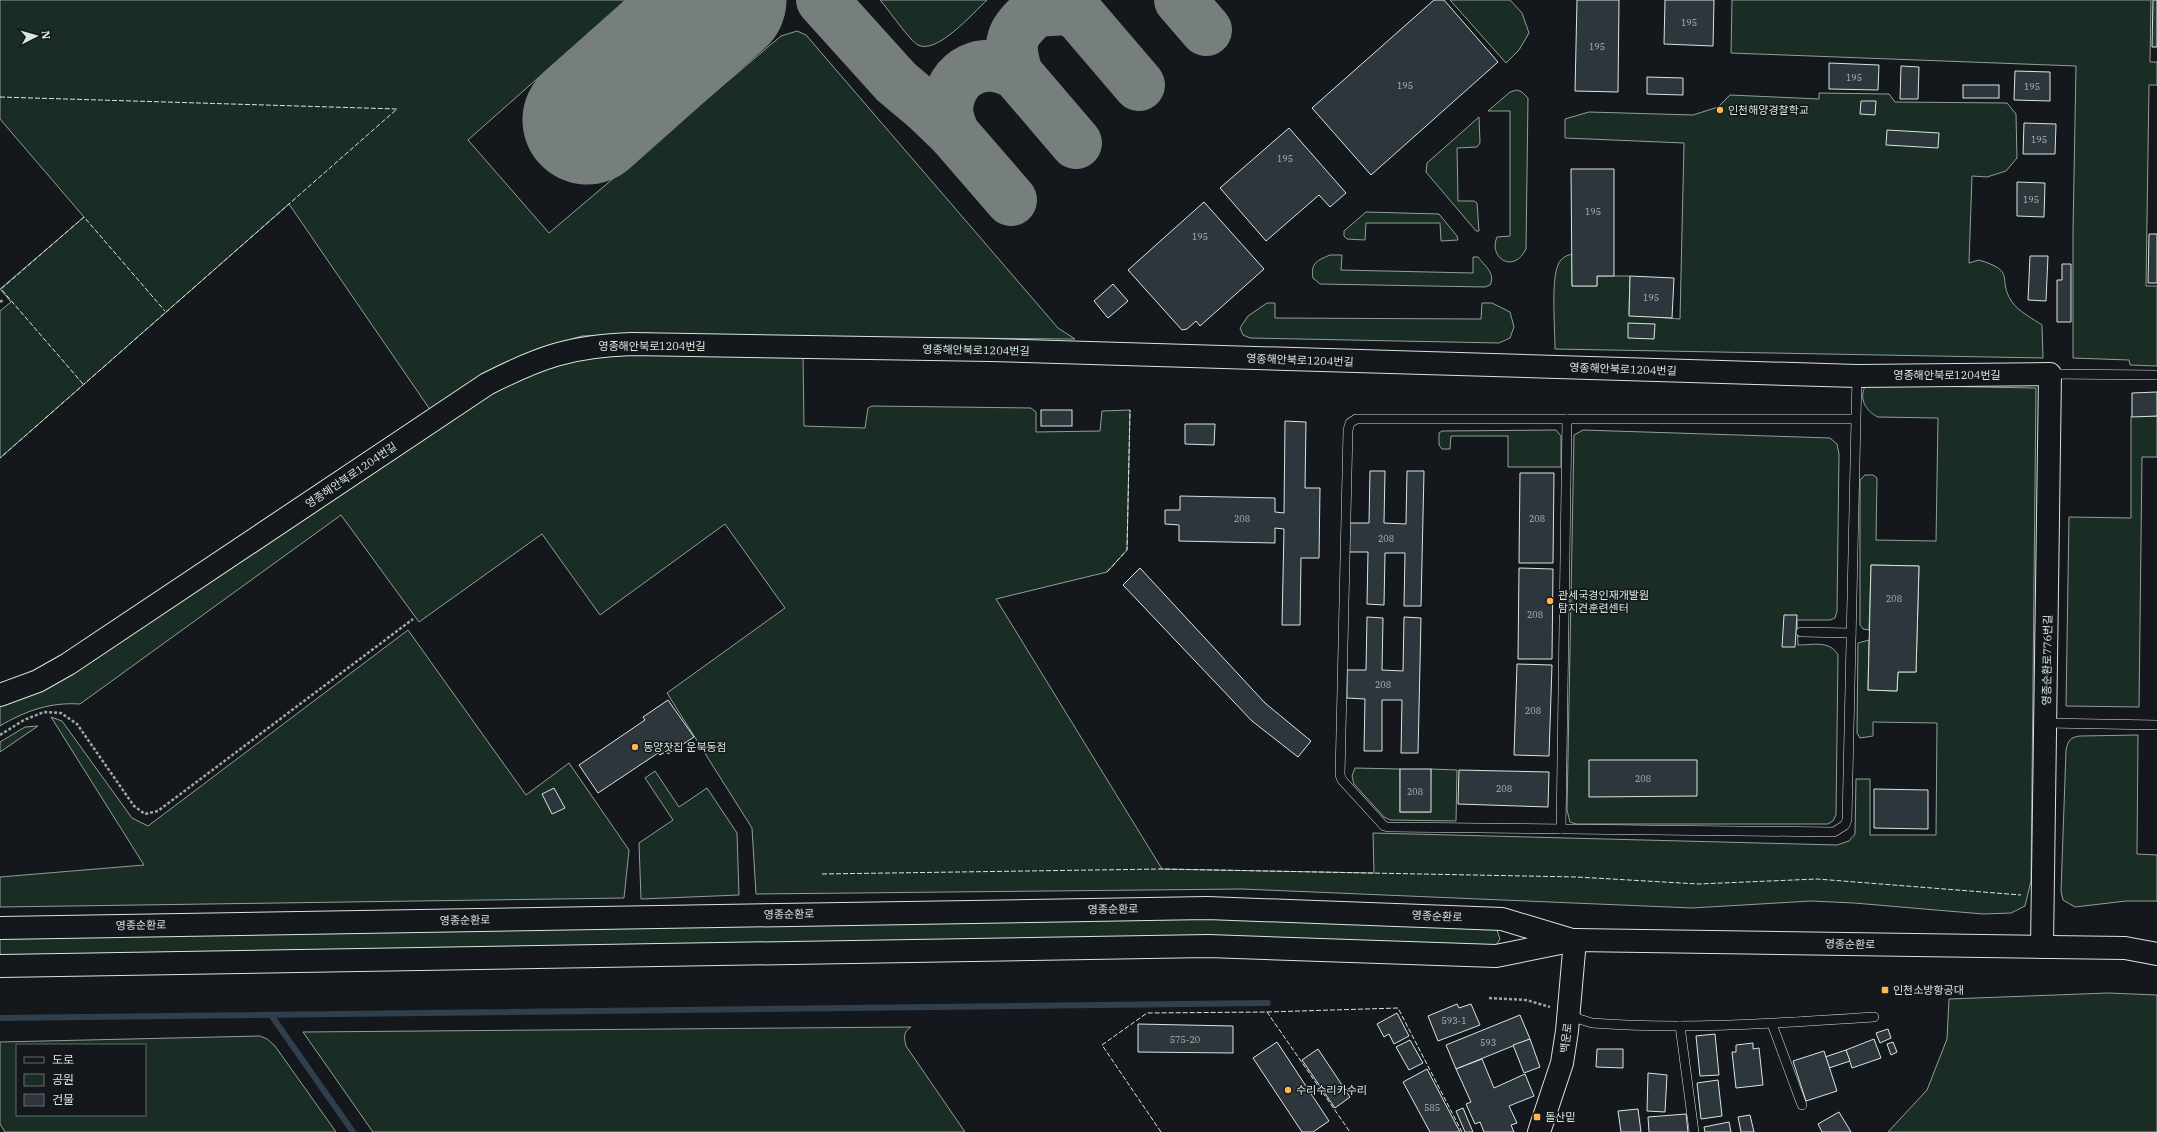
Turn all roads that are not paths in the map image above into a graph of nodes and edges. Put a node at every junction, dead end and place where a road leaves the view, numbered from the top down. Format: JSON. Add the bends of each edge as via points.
{"nodes":[{"id":1,"x":2050,"y":374,"type":"junction"},
{"id":2,"x":1857,"y":376,"type":"junction"},
{"id":3,"x":2157,"y":376,"type":"edge"},
{"id":4,"x":1567,"y":419,"type":"junction"},
{"id":5,"x":1856,"y":419,"type":"junction"},
{"id":6,"x":1801,"y":632,"type":"dead end"},
{"id":7,"x":1851,"y":633,"type":"junction"},
{"id":8,"x":0,"y":695,"type":"edge"},
{"id":9,"x":2046,"y":723,"type":"junction"},
{"id":10,"x":2157,"y":725,"type":"edge"},
{"id":11,"x":1561,"y":829,"type":"junction"},
{"id":12,"x":0,"y":928,"type":"edge"},
{"id":13,"x":1575,"y":940,"type":"junction"},
{"id":14,"x":2157,"y":942,"type":"edge"},
{"id":15,"x":2042,"y":947,"type":"junction"},
{"id":16,"x":2125,"y":948,"type":"junction"},
{"id":17,"x":2157,"y":954,"type":"edge"},
{"id":18,"x":0,"y":966,"type":"edge"},
{"id":19,"x":1568,"y":1012,"type":"junction"},
{"id":20,"x":1874,"y":1017,"type":"dead end"},
{"id":21,"x":1772,"y":1024,"type":"junction"},
{"id":22,"x":1680,"y":1026,"type":"junction"},
{"id":23,"x":1802,"y":1105,"type":"dead end"},
{"id":24,"x":1539,"y":1132,"type":"edge"},
{"id":25,"x":1694,"y":1132,"type":"edge"}],
"edges":[{"from":1,"to":2,"type":"main road","name":"영종해안북로1204번길"},
{"from":1,"to":3,"type":"lane"},
{"from":1,"to":9,"type":"main road","name":"영종순환로776번길"},
{"from":2,"to":5,"type":"lane"},
{"from":2,"to":8,"type":"main road","name":"영종해안북로1204번길","via":[[991,350],[632,344],[574,349],[537,360],[487,384],[68,664],[38,681]]},
{"from":4,"to":5,"type":"lane"},
{"from":4,"to":11,"type":"lane"},
{"from":4,"to":11,"type":"lane","via":[[1356,419],[1350,423],[1340,775],[1384,826],[1388,827]]},
{"from":5,"to":7,"type":"lane"},
{"from":6,"to":7,"type":"lane"},
{"from":7,"to":11,"type":"lane","via":[[1847,820],[1841,829],[1834,832]]},
{"from":9,"to":10,"type":"lane"},
{"from":9,"to":15,"type":"main road","name":"영종순환로776번길"},
{"from":12,"to":13,"type":"main road","name":"영종순환로","via":[[1207,908],[1502,919]]},
{"from":13,"to":15,"type":"main road","name":"영종순환로"},
{"from":13,"to":18,"type":"main road","name":"영종순환로","via":[[1496,956],[1208,946]]},
{"from":13,"to":19,"type":"main road","name":"백운로"},
{"from":14,"to":16,"type":"main road","name":"영종순환로"},
{"from":15,"to":16,"type":"main road","name":"영종순환로"},
{"from":16,"to":17,"type":"main road","name":"영종순환로"},
{"from":19,"to":22,"type":"lane","via":[[1592,1023]]},
{"from":19,"to":24,"type":"main road","name":"백운로","via":[[1562,1063]]},
{"from":20,"to":21,"type":"lane"},
{"from":21,"to":22,"type":"lane"},
{"from":21,"to":23,"type":"lane"},
{"from":22,"to":25,"type":"lane"}]}
